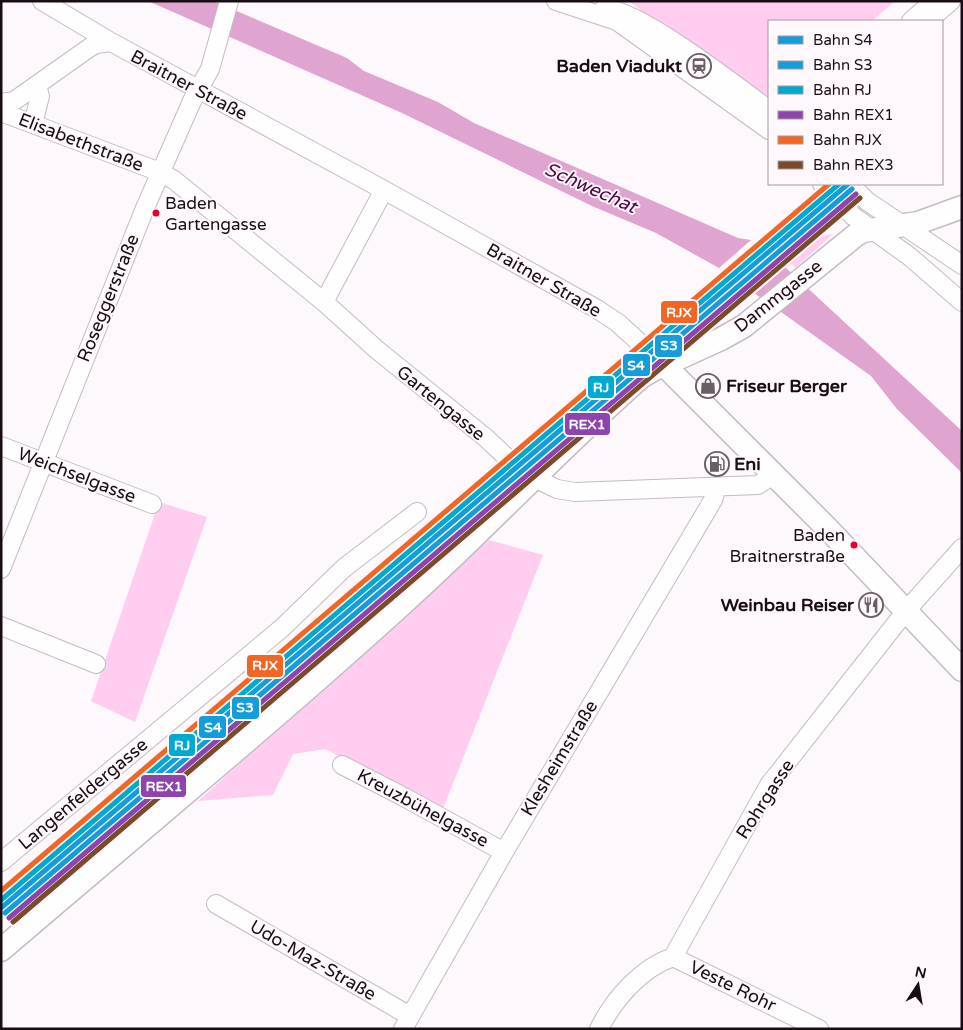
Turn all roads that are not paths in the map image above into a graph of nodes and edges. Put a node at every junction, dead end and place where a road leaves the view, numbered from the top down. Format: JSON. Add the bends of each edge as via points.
{"nodes":[{"id":1,"x":42,"y":1,"type":"edge"},
{"id":2,"x":229,"y":1,"type":"edge"},
{"id":3,"x":934,"y":1,"type":"edge"},
{"id":4,"x":951,"y":1,"type":"edge"},
{"id":5,"x":567,"y":3,"type":"edge"},
{"id":6,"x":593,"y":7,"type":"edge"},
{"id":7,"x":912,"y":20,"type":"edge"},
{"id":8,"x":929,"y":20,"type":"edge"},
{"id":9,"x":112,"y":42,"type":"junction"},
{"id":10,"x":37,"y":86,"type":"junction"},
{"id":11,"x":199,"y":89,"type":"junction"},
{"id":12,"x":1,"y":103,"type":"edge"},
{"id":13,"x":763,"y":106,"type":"edge"},
{"id":14,"x":1,"y":112,"type":"edge"},
{"id":15,"x":33,"y":124,"type":"junction"},
{"id":16,"x":768,"y":129,"type":"edge"},
{"id":17,"x":160,"y":172,"type":"junction"},
{"id":18,"x":823,"y":185,"type":"edge"},
{"id":19,"x":851,"y":185,"type":"edge"},
{"id":20,"x":384,"y":190,"type":"junction"},
{"id":21,"x":962,"y":207,"type":"edge"},
{"id":22,"x":901,"y":226,"type":"junction"},
{"id":23,"x":873,"y":230,"type":"junction"},
{"id":24,"x":962,"y":265,"type":"edge"},
{"id":25,"x":324,"y":302,"type":"junction"},
{"id":26,"x":962,"y":302,"type":"edge"},
{"id":27,"x":664,"y":365,"type":"junction"},
{"id":28,"x":1,"y":446,"type":"edge"},
{"id":29,"x":42,"y":462,"type":"junction"},
{"id":30,"x":772,"y":475,"type":"junction"},
{"id":31,"x":534,"y":478,"type":"junction"},
{"id":32,"x":717,"y":488,"type":"junction"},
{"id":33,"x":152,"y":504,"type":"dead end"},
{"id":34,"x":416,"y":512,"type":"dead end"},
{"id":35,"x":962,"y":548,"type":"edge"},
{"id":36,"x":1,"y":569,"type":"edge"},
{"id":37,"x":905,"y":612,"type":"junction"},
{"id":38,"x":1,"y":626,"type":"edge"},
{"id":39,"x":96,"y":664,"type":"dead end"},
{"id":40,"x":962,"y":670,"type":"edge"},
{"id":41,"x":342,"y":765,"type":"dead end"},
{"id":42,"x":504,"y":852,"type":"junction"},
{"id":43,"x":1,"y":862,"type":"edge"},
{"id":44,"x":216,"y":904,"type":"dead end"},
{"id":45,"x":1,"y":950,"type":"edge"},
{"id":46,"x":673,"y":957,"type":"junction"},
{"id":47,"x":407,"y":1022,"type":"edge"},
{"id":48,"x":600,"y":1029,"type":"edge"},
{"id":49,"x":819,"y":1029,"type":"edge"}],
"edges":[{"from":1,"to":9,"type":"street","name":"Braitner Straße"},
{"from":2,"to":11,"type":"street","name":"Roseggerstraße","via":[[210,70]]},
{"from":3,"to":7,"type":"street"},
{"from":4,"to":8,"type":"street"},
{"from":5,"to":6,"type":"street"},
{"from":6,"to":13,"type":"street","via":[[612,8],[639,19]]},
{"from":6,"to":16,"type":"street"},
{"from":9,"to":10,"type":"street","name":"Elisabethstraße","via":[[89,48]]},
{"from":9,"to":11,"type":"street","name":"Braitner Straße"},
{"from":10,"to":12,"type":"street","name":"Elisabethstraße","via":[[14,101]]},
{"from":10,"to":15,"type":"street","via":[[40,96]]},
{"from":11,"to":17,"type":"street","name":"Roseggerstraße"},
{"from":11,"to":20,"type":"street","name":"Braitner Straße"},
{"from":14,"to":15,"type":"street","name":"Elisabethstraße"},
{"from":15,"to":17,"type":"street","name":"Elisabethstraße"},
{"from":17,"to":25,"type":"street","name":"Gartengasse","via":[[181,185]]},
{"from":17,"to":29,"type":"street","name":"Roseggerstraße"},
{"from":18,"to":23,"type":"street","via":[[853,216]]},
{"from":19,"to":22,"type":"street"},
{"from":20,"to":25,"type":"street"},
{"from":20,"to":27,"type":"street","name":"Braitner Straße","via":[[618,322]]},
{"from":21,"to":22,"type":"main road","name":"Dammgasse"},
{"from":22,"to":23,"type":"main road","name":"Dammgasse"},
{"from":22,"to":24,"type":"street"},
{"from":23,"to":26,"type":"street"},
{"from":23,"to":27,"type":"main road","name":"Dammgasse","via":[[856,234],[744,326]]},
{"from":25,"to":31,"type":"street","name":"Gartengasse","via":[[522,472]]},
{"from":27,"to":30,"type":"main road","name":"Braitner Straße"},
{"from":27,"to":31,"type":"main road","name":"Dammgasse","via":[[642,377]]},
{"from":28,"to":29,"type":"street","name":"Weichselgasse"},
{"from":29,"to":33,"type":"street","name":"Weichselgasse"},
{"from":29,"to":36,"type":"street","name":"Roseggerstraße"},
{"from":30,"to":32,"type":"street","name":"Gartengasse","via":[[758,485]]},
{"from":30,"to":37,"type":"main road","name":"Braitner Straße","via":[[828,529]]},
{"from":31,"to":32,"type":"street","name":"Gartengasse","via":[[576,492]]},
{"from":31,"to":45,"type":"main road","name":"Dammgasse","via":[[401,606]]},
{"from":32,"to":42,"type":"street","name":"Klesheimstraße","via":[[708,509]]},
{"from":34,"to":43,"type":"street","name":"Langenfeldergasse","via":[[344,568],[282,628]]},
{"from":35,"to":37,"type":"street","name":"Rohrgasse"},
{"from":37,"to":40,"type":"main road","name":"Braitner Straße"},
{"from":37,"to":46,"type":"street","name":"Rohrgasse","via":[[769,786]]},
{"from":38,"to":39,"type":"street"},
{"from":41,"to":42,"type":"street","name":"Kreuzbühelgasse"},
{"from":42,"to":47,"type":"street","name":"Klesheimstraße"},
{"from":44,"to":47,"type":"street","name":"Udo-Maz-Straße"},
{"from":46,"to":48,"type":"street","via":[[662,961],[626,989],[605,1016]]},
{"from":46,"to":49,"type":"street","name":"Veste Rohr"}]}
